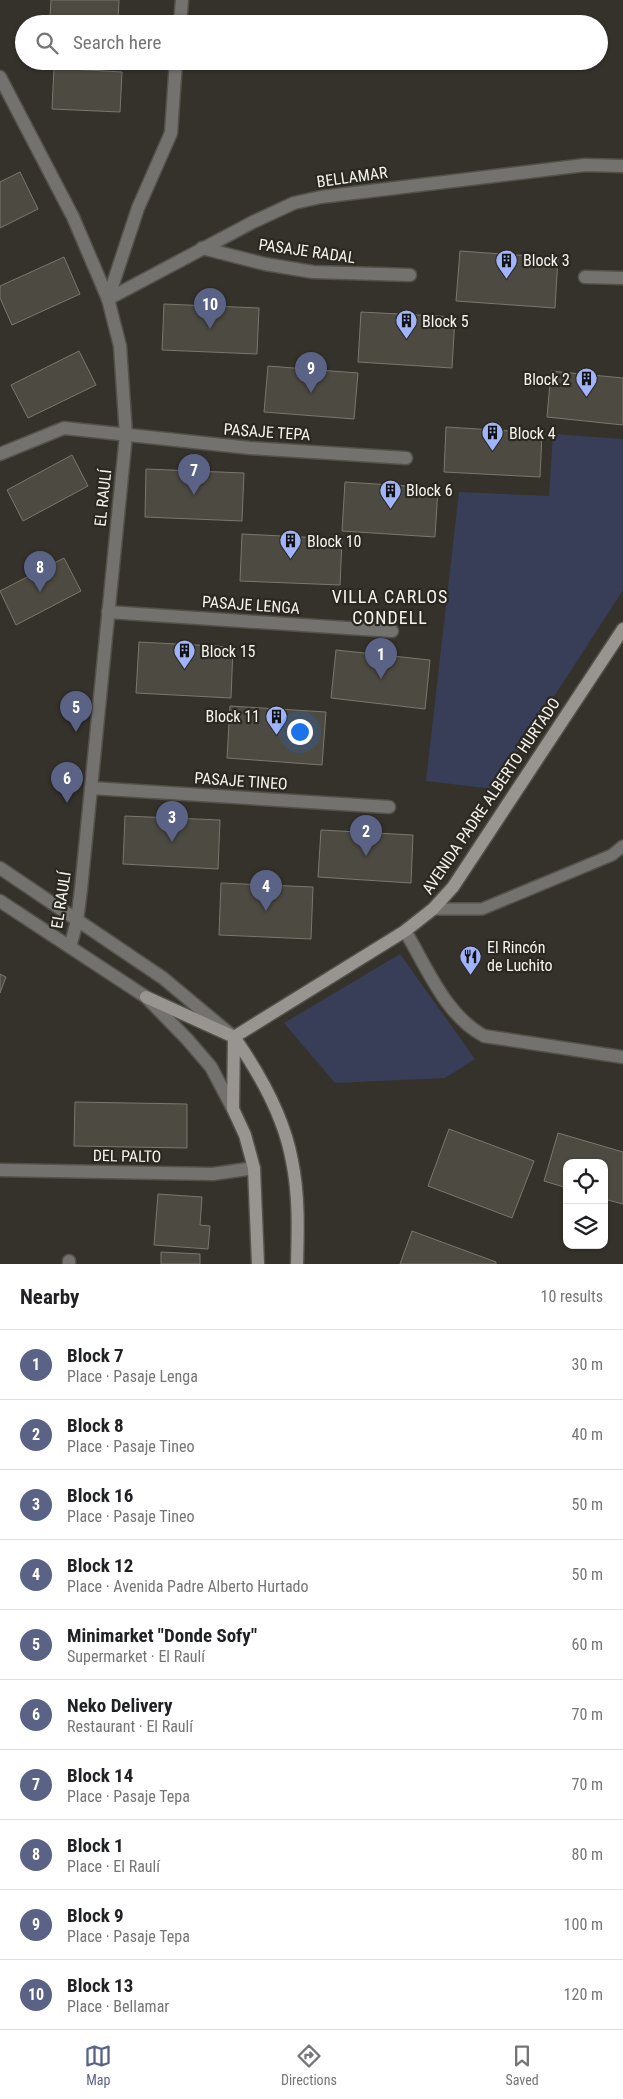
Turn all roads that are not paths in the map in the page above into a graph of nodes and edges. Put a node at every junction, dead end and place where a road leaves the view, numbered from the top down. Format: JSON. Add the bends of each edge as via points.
{"nodes":[{"id":1,"x":182,"y":0,"type":"edge"},
{"id":2,"x":181,"y":15,"type":"edge"},
{"id":3,"x":175,"y":70,"type":"edge"},
{"id":4,"x":0,"y":77,"type":"edge"},
{"id":5,"x":623,"y":166,"type":"edge"},
{"id":6,"x":202,"y":248,"type":"junction"},
{"id":7,"x":410,"y":276,"type":"dead end"},
{"id":8,"x":586,"y":276,"type":"dead end"},
{"id":9,"x":623,"y":278,"type":"edge"},
{"id":10,"x":108,"y":299,"type":"junction"},
{"id":11,"x":126,"y":435,"type":"junction"},
{"id":12,"x":0,"y":454,"type":"edge"},
{"id":13,"x":406,"y":458,"type":"dead end"},
{"id":14,"x":108,"y":612,"type":"junction"},
{"id":15,"x":623,"y":629,"type":"edge"},
{"id":16,"x":392,"y":631,"type":"dead end"},
{"id":17,"x":91,"y":788,"type":"junction"},
{"id":18,"x":389,"y":806,"type":"dead end"},
{"id":19,"x":623,"y":846,"type":"edge"},
{"id":20,"x":0,"y":868,"type":"edge"},
{"id":21,"x":0,"y":901,"type":"edge"},
{"id":22,"x":433,"y":909,"type":"junction"},
{"id":23,"x":77,"y":921,"type":"junction"},
{"id":24,"x":405,"y":931,"type":"junction"},
{"id":25,"x":70,"y":947,"type":"junction"},
{"id":26,"x":146,"y":997,"type":"junction"},
{"id":27,"x":234,"y":1037,"type":"junction"},
{"id":28,"x":623,"y":1057,"type":"edge"},
{"id":29,"x":233,"y":1108,"type":"junction"},
{"id":30,"x":254,"y":1168,"type":"junction"},
{"id":31,"x":0,"y":1170,"type":"edge"},
{"id":32,"x":258,"y":1264,"type":"edge"},
{"id":33,"x":298,"y":1264,"type":"edge"}],
"edges":[{"from":1,"to":2,"type":"street"},
{"from":3,"to":10,"type":"street","via":[[171,133],[138,208]]},
{"from":4,"to":10,"type":"street","name":"EL RAULÍ","via":[[73,217]]},
{"from":5,"to":6,"type":"street","name":"BELLAMAR","via":[[585,165],[321,197],[294,204]]},
{"from":6,"to":7,"type":"street","name":"PASAJE RADAL","via":[[313,272]]},
{"from":6,"to":10,"type":"street","name":"BELLAMAR"},
{"from":8,"to":9,"type":"street"},
{"from":10,"to":11,"type":"street","name":"EL RAULÍ","via":[[120,346]]},
{"from":11,"to":12,"type":"street","name":"PASAJE TEPA","via":[[64,428]]},
{"from":11,"to":13,"type":"street","name":"PASAJE TEPA","via":[[250,448]]},
{"from":11,"to":14,"type":"street","name":"EL RAULÍ"},
{"from":14,"to":16,"type":"street","name":"PASAJE LENGA"},
{"from":14,"to":17,"type":"street","name":"EL RAULÍ"},
{"from":15,"to":22,"type":"main road","name":"AVENIDA PADRE ALBERTO HURTADO","via":[[453,887]]},
{"from":17,"to":18,"type":"street","name":"PASAJE TINEO"},
{"from":17,"to":23,"type":"street","name":"EL RAULÍ"},
{"from":19,"to":22,"type":"lane","via":[[612,856],[482,909]]},
{"from":20,"to":23,"type":"street"},
{"from":21,"to":25,"type":"street"},
{"from":22,"to":24,"type":"main road","name":"AVENIDA PADRE ALBERTO HURTADO"},
{"from":23,"to":25,"type":"street","name":"EL RAULÍ"},
{"from":23,"to":27,"type":"street","via":[[163,978]]},
{"from":24,"to":27,"type":"main road","name":"AVENIDA PADRE ALBERTO HURTADO"},
{"from":24,"to":28,"type":"street","via":[[456,1016],[470,1028],[484,1036]]},
{"from":25,"to":26,"type":"street"},
{"from":26,"to":27,"type":"main road"},
{"from":26,"to":29,"type":"street","via":[[211,1068]]},
{"from":27,"to":29,"type":"main road"},
{"from":27,"to":33,"type":"main road","via":[[261,1078],[287,1139],[293,1161]]},
{"from":29,"to":30,"type":"main road"},
{"from":30,"to":31,"type":"street","name":"DEL PALTO","via":[[213,1174]]},
{"from":30,"to":32,"type":"main road"}]}
